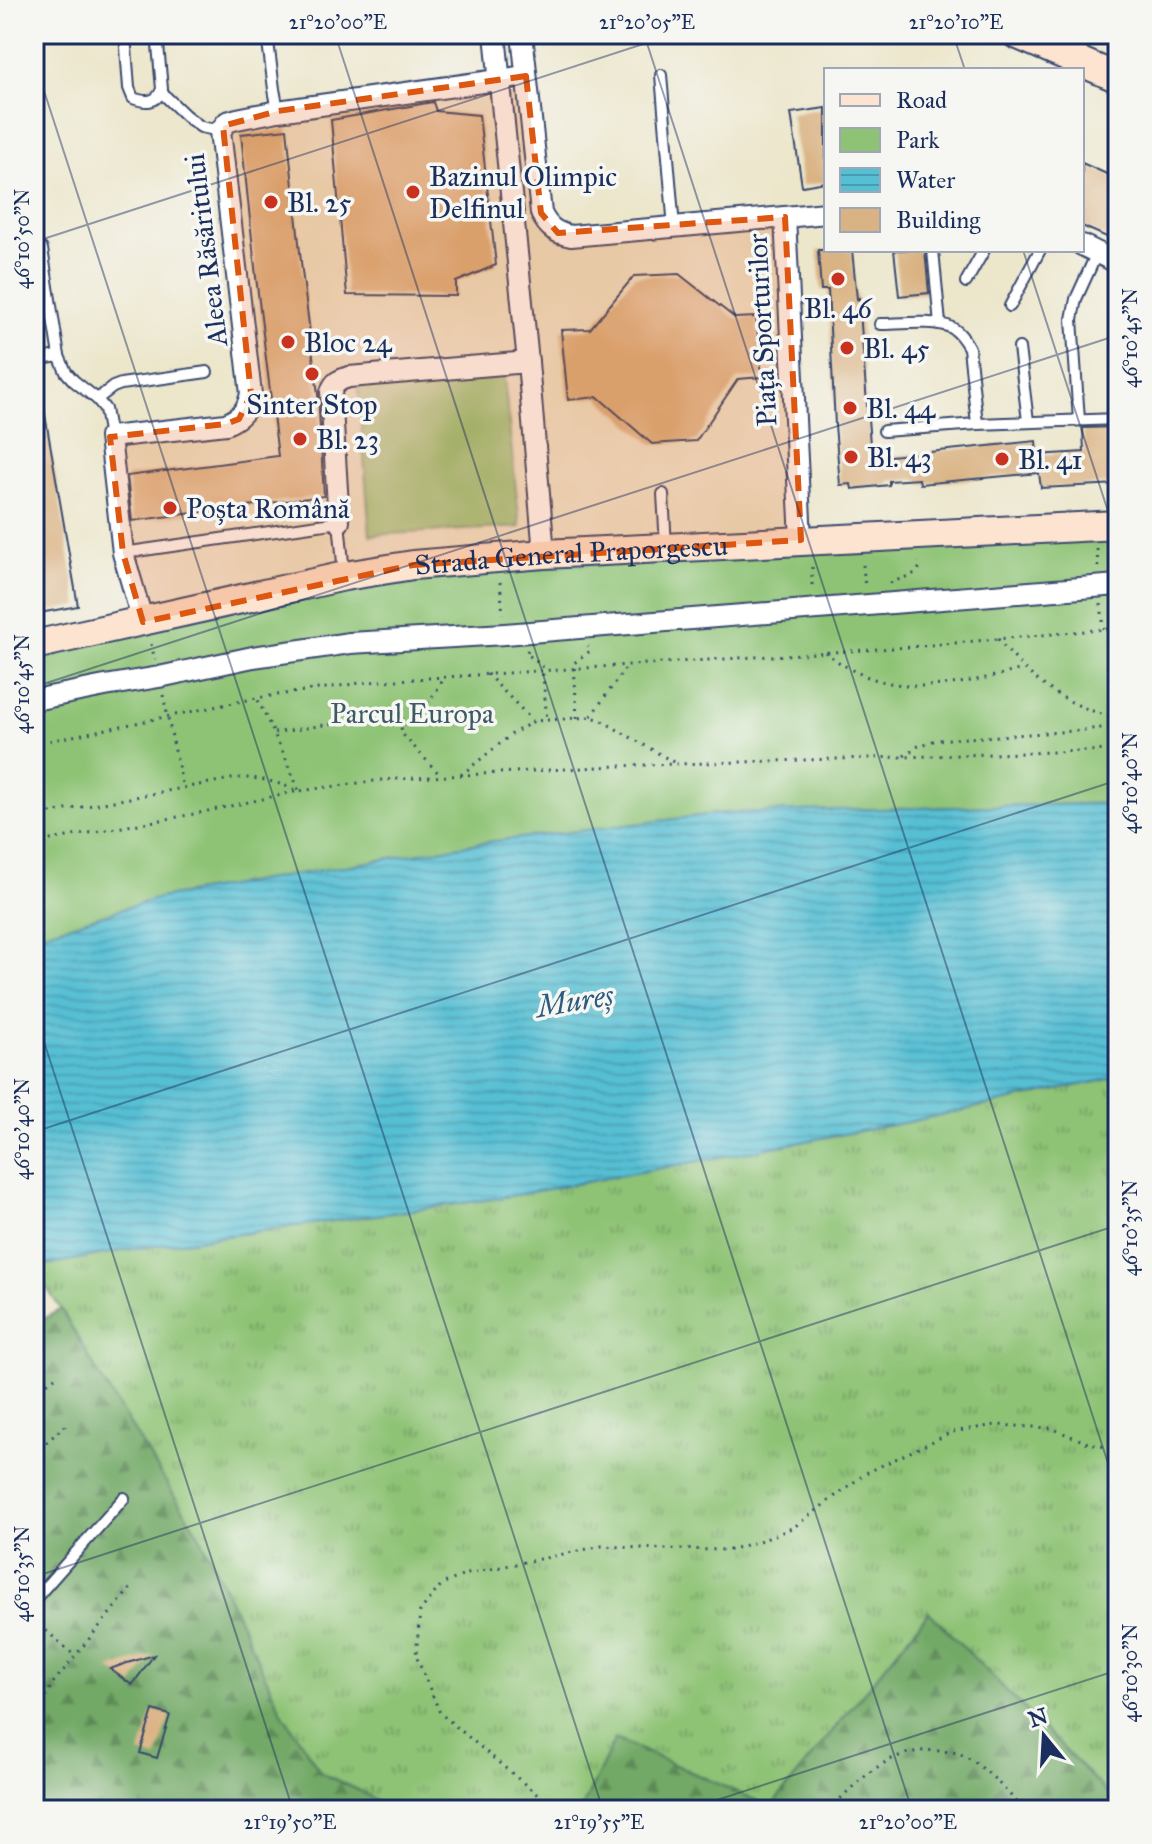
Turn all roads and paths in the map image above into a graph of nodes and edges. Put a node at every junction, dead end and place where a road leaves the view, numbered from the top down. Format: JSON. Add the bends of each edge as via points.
{"nodes":[{"id":1,"x":125,"y":34,"type":"edge"},
{"id":2,"x":157,"y":34,"type":"edge"},
{"id":3,"x":267,"y":34,"type":"edge"},
{"id":4,"x":495,"y":34,"type":"edge"},
{"id":5,"x":522,"y":34,"type":"edge"},
{"id":6,"x":1016,"y":34,"type":"edge"},
{"id":7,"x":661,"y":75,"type":"dead end"},
{"id":8,"x":526,"y":76,"type":"junction"},
{"id":9,"x":1118,"y":78,"type":"edge"},
{"id":10,"x":499,"y":80,"type":"junction"},
{"id":11,"x":161,"y":92,"type":"junction"},
{"id":12,"x":278,"y":111,"type":"junction"},
{"id":13,"x":220,"y":131,"type":"junction"},
{"id":14,"x":824,"y":213,"type":"edge"},
{"id":15,"x":785,"y":217,"type":"junction"},
{"id":16,"x":674,"y":228,"type":"junction"},
{"id":17,"x":42,"y":249,"type":"dead end"},
{"id":18,"x":1090,"y":249,"type":"edge"},
{"id":19,"x":933,"y":252,"type":"edge"},
{"id":20,"x":983,"y":252,"type":"edge"},
{"id":21,"x":1039,"y":252,"type":"edge"},
{"id":22,"x":1118,"y":263,"type":"edge"},
{"id":23,"x":966,"y":282,"type":"dead end"},
{"id":24,"x":1010,"y":306,"type":"dead end"},
{"id":25,"x":880,"y":324,"type":"dead end"},
{"id":26,"x":940,"y":324,"type":"junction"},
{"id":27,"x":1019,"y":348,"type":"dead end"},
{"id":28,"x":59,"y":356,"type":"junction"},
{"id":29,"x":34,"y":360,"type":"edge"},
{"id":30,"x":528,"y":362,"type":"junction"},
{"id":31,"x":207,"y":372,"type":"dead end"},
{"id":32,"x":97,"y":399,"type":"junction"},
{"id":33,"x":1118,"y":419,"type":"edge"},
{"id":34,"x":1079,"y":420,"type":"junction"},
{"id":35,"x":1028,"y":421,"type":"junction"},
{"id":36,"x":977,"y":424,"type":"junction"},
{"id":37,"x":884,"y":431,"type":"dead end"},
{"id":38,"x":110,"y":437,"type":"junction"},
{"id":39,"x":663,"y":494,"type":"dead end"},
{"id":40,"x":339,"y":522,"type":"junction"},
{"id":41,"x":1118,"y":525,"type":"edge"},
{"id":42,"x":801,"y":540,"type":"junction"},
{"id":43,"x":666,"y":548,"type":"junction"},
{"id":44,"x":123,"y":553,"type":"junction"},
{"id":45,"x":544,"y":554,"type":"junction"},
{"id":46,"x":498,"y":558,"type":"junction"},
{"id":47,"x":863,"y":565,"type":"dead end"},
{"id":48,"x":812,"y":567,"type":"dead end"},
{"id":49,"x":345,"y":576,"type":"junction"},
{"id":50,"x":1109,"y":585,"type":"edge"},
{"id":51,"x":865,"y":587,"type":"dead end"},
{"id":52,"x":812,"y":591,"type":"dead end"},
{"id":53,"x":143,"y":622,"type":"junction"},
{"id":54,"x":1118,"y":628,"type":"edge"},
{"id":55,"x":1104,"y":630,"type":"junction"},
{"id":56,"x":505,"y":634,"type":"junction"},
{"id":57,"x":998,"y":639,"type":"junction"},
{"id":58,"x":34,"y":645,"type":"edge"},
{"id":59,"x":825,"y":652,"type":"junction"},
{"id":60,"x":628,"y":665,"type":"junction"},
{"id":61,"x":573,"y":668,"type":"junction"},
{"id":62,"x":1023,"y":669,"type":"junction"},
{"id":63,"x":543,"y":670,"type":"junction"},
{"id":64,"x":487,"y":674,"type":"junction"},
{"id":65,"x":445,"y":677,"type":"junction"},
{"id":66,"x":257,"y":698,"type":"junction"},
{"id":67,"x":34,"y":700,"type":"edge"},
{"id":68,"x":168,"y":717,"type":"junction"},
{"id":69,"x":590,"y":717,"type":"junction"},
{"id":70,"x":577,"y":718,"type":"junction"},
{"id":71,"x":399,"y":720,"type":"junction"},
{"id":72,"x":547,"y":720,"type":"junction"},
{"id":73,"x":534,"y":721,"type":"junction"},
{"id":74,"x":1118,"y":722,"type":"edge"},
{"id":75,"x":274,"y":733,"type":"junction"},
{"id":76,"x":34,"y":744,"type":"edge"},
{"id":77,"x":1118,"y":750,"type":"edge"},
{"id":78,"x":904,"y":756,"type":"junction"},
{"id":79,"x":678,"y":764,"type":"junction"},
{"id":80,"x":461,"y":775,"type":"junction"},
{"id":81,"x":441,"y":776,"type":"junction"},
{"id":82,"x":183,"y":788,"type":"junction"},
{"id":83,"x":299,"y":791,"type":"junction"},
{"id":84,"x":34,"y":816,"type":"edge"},
{"id":85,"x":34,"y":843,"type":"edge"},
{"id":86,"x":55,"y":1377,"type":"dead end"},
{"id":87,"x":34,"y":1392,"type":"edge"},
{"id":88,"x":67,"y":1424,"type":"dead end"},
{"id":89,"x":1118,"y":1450,"type":"edge"},
{"id":90,"x":34,"y":1453,"type":"edge"},
{"id":91,"x":124,"y":1498,"type":"dead end"},
{"id":92,"x":134,"y":1584,"type":"dead end"},
{"id":93,"x":34,"y":1600,"type":"edge"},
{"id":94,"x":34,"y":1620,"type":"edge"},
{"id":95,"x":75,"y":1656,"type":"junction"},
{"id":96,"x":34,"y":1718,"type":"edge"},
{"id":97,"x":565,"y":1810,"type":"edge"},
{"id":98,"x":829,"y":1810,"type":"edge"},
{"id":99,"x":1024,"y":1810,"type":"edge"}],
"edges":[{"from":1,"to":11,"type":"lane","via":[[133,98],[152,101]]},
{"from":2,"to":11,"type":"lane"},
{"from":3,"to":12,"type":"lane"},
{"from":4,"to":10,"type":"street"},
{"from":5,"to":8,"type":"street","name":"Piața Sporturilor"},
{"from":6,"to":9,"type":"street"},
{"from":7,"to":16,"type":"lane"},
{"from":8,"to":10,"type":"street","name":"Aleea Răsăritului"},
{"from":8,"to":16,"type":"street","name":"Piața Sporturilor","via":[[541,213],[547,225],[571,236]]},
{"from":10,"to":12,"type":"street","name":"Aleea Răsăritului"},
{"from":10,"to":30,"type":"street"},
{"from":11,"to":13,"type":"lane","via":[[201,127]]},
{"from":12,"to":13,"type":"street","name":"Aleea Răsăritului","via":[[227,122]]},
{"from":13,"to":38,"type":"street","name":"Aleea Răsăritului","via":[[251,394],[247,408],[226,424]]},
{"from":14,"to":15,"type":"street"},
{"from":15,"to":16,"type":"street","name":"Piața Sporturilor"},
{"from":15,"to":42,"type":"street","name":"Piața Sporturilor"},
{"from":17,"to":28,"type":"lane"},
{"from":18,"to":22,"type":"street"},
{"from":18,"to":34,"type":"lane","via":[[1072,319]]},
{"from":19,"to":26,"type":"lane"},
{"from":20,"to":23,"type":"lane"},
{"from":21,"to":24,"type":"lane"},
{"from":25,"to":26,"type":"lane"},
{"from":26,"to":36,"type":"lane","via":[[953,328],[969,348]]},
{"from":27,"to":35,"type":"lane"},
{"from":28,"to":29,"type":"lane"},
{"from":28,"to":32,"type":"lane","via":[[66,372]]},
{"from":30,"to":40,"type":"street","via":[[349,377],[333,385]]},
{"from":30,"to":45,"type":"street"},
{"from":31,"to":32,"type":"lane","via":[[121,384]]},
{"from":32,"to":38,"type":"lane","via":[[105,409]]},
{"from":33,"to":34,"type":"lane"},
{"from":34,"to":35,"type":"lane"},
{"from":35,"to":36,"type":"lane"},
{"from":36,"to":37,"type":"lane"},
{"from":38,"to":44,"type":"street"},
{"from":39,"to":43,"type":"lane"},
{"from":40,"to":44,"type":"lane"},
{"from":40,"to":49,"type":"lane"},
{"from":41,"to":42,"type":"street","name":"Strada General Praporgescu"},
{"from":42,"to":43,"type":"street","name":"Strada General Praporgescu"},
{"from":43,"to":45,"type":"street","name":"Strada General Praporgescu"},
{"from":44,"to":53,"type":"street"},
{"from":45,"to":46,"type":"street","name":"Strada General Praporgescu"},
{"from":46,"to":49,"type":"street","name":"Strada General Praporgescu"},
{"from":46,"to":56,"type":"path"},
{"from":47,"to":51,"type":"path"},
{"from":48,"to":52,"type":"path"},
{"from":49,"to":53,"type":"street","name":"Strada General Praporgescu"},
{"from":50,"to":55,"type":"path"},
{"from":50,"to":56,"type":"street"},
{"from":53,"to":58,"type":"street","name":"Strada General Praporgescu"},
{"from":54,"to":55,"type":"path"},
{"from":55,"to":57,"type":"path"},
{"from":56,"to":67,"type":"street","via":[[350,643]]},
{"from":57,"to":59,"type":"path"},
{"from":57,"to":62,"type":"path"},
{"from":59,"to":60,"type":"path"},
{"from":59,"to":62,"type":"path","via":[[860,675],[917,686],[952,685]]},
{"from":60,"to":61,"type":"path"},
{"from":60,"to":69,"type":"path"},
{"from":61,"to":63,"type":"path"},
{"from":61,"to":70,"type":"path"},
{"from":62,"to":74,"type":"path","via":[[1051,691]]},
{"from":63,"to":64,"type":"path"},
{"from":63,"to":72,"type":"path"},
{"from":64,"to":65,"type":"path"},
{"from":64,"to":73,"type":"path"},
{"from":65,"to":66,"type":"path"},
{"from":65,"to":71,"type":"path","via":[[418,715]]},
{"from":66,"to":68,"type":"path"},
{"from":66,"to":75,"type":"path"},
{"from":68,"to":76,"type":"path"},
{"from":68,"to":82,"type":"path"},
{"from":69,"to":70,"type":"path"},
{"from":69,"to":79,"type":"path"},
{"from":70,"to":72,"type":"path"},
{"from":71,"to":75,"type":"path"},
{"from":71,"to":81,"type":"path","via":[[403,735]]},
{"from":72,"to":73,"type":"path"},
{"from":73,"to":80,"type":"path"},
{"from":74,"to":78,"type":"path","via":[[1086,730],[936,740]]},
{"from":75,"to":83,"type":"path"},
{"from":77,"to":78,"type":"path"},
{"from":78,"to":79,"type":"path"},
{"from":79,"to":80,"type":"path"},
{"from":80,"to":81,"type":"path"},
{"from":81,"to":83,"type":"path"},
{"from":82,"to":83,"type":"path","via":[[257,777]]},
{"from":82,"to":84,"type":"path"},
{"from":83,"to":85,"type":"path"},
{"from":86,"to":87,"type":"path"},
{"from":88,"to":90,"type":"path"},
{"from":89,"to":97,"type":"path","via":[[1051,1428],[996,1425],[952,1432],[866,1473],[794,1527],[730,1550],[602,1546],[442,1584],[420,1611],[416,1656],[440,1713],[540,1797]]},
{"from":91,"to":93,"type":"lane"},
{"from":92,"to":95,"type":"path"},
{"from":94,"to":95,"type":"path"},
{"from":95,"to":96,"type":"path"},
{"from":98,"to":99,"type":"path","via":[[863,1776],[894,1757],[925,1750],[957,1753],[983,1769]]}]}
